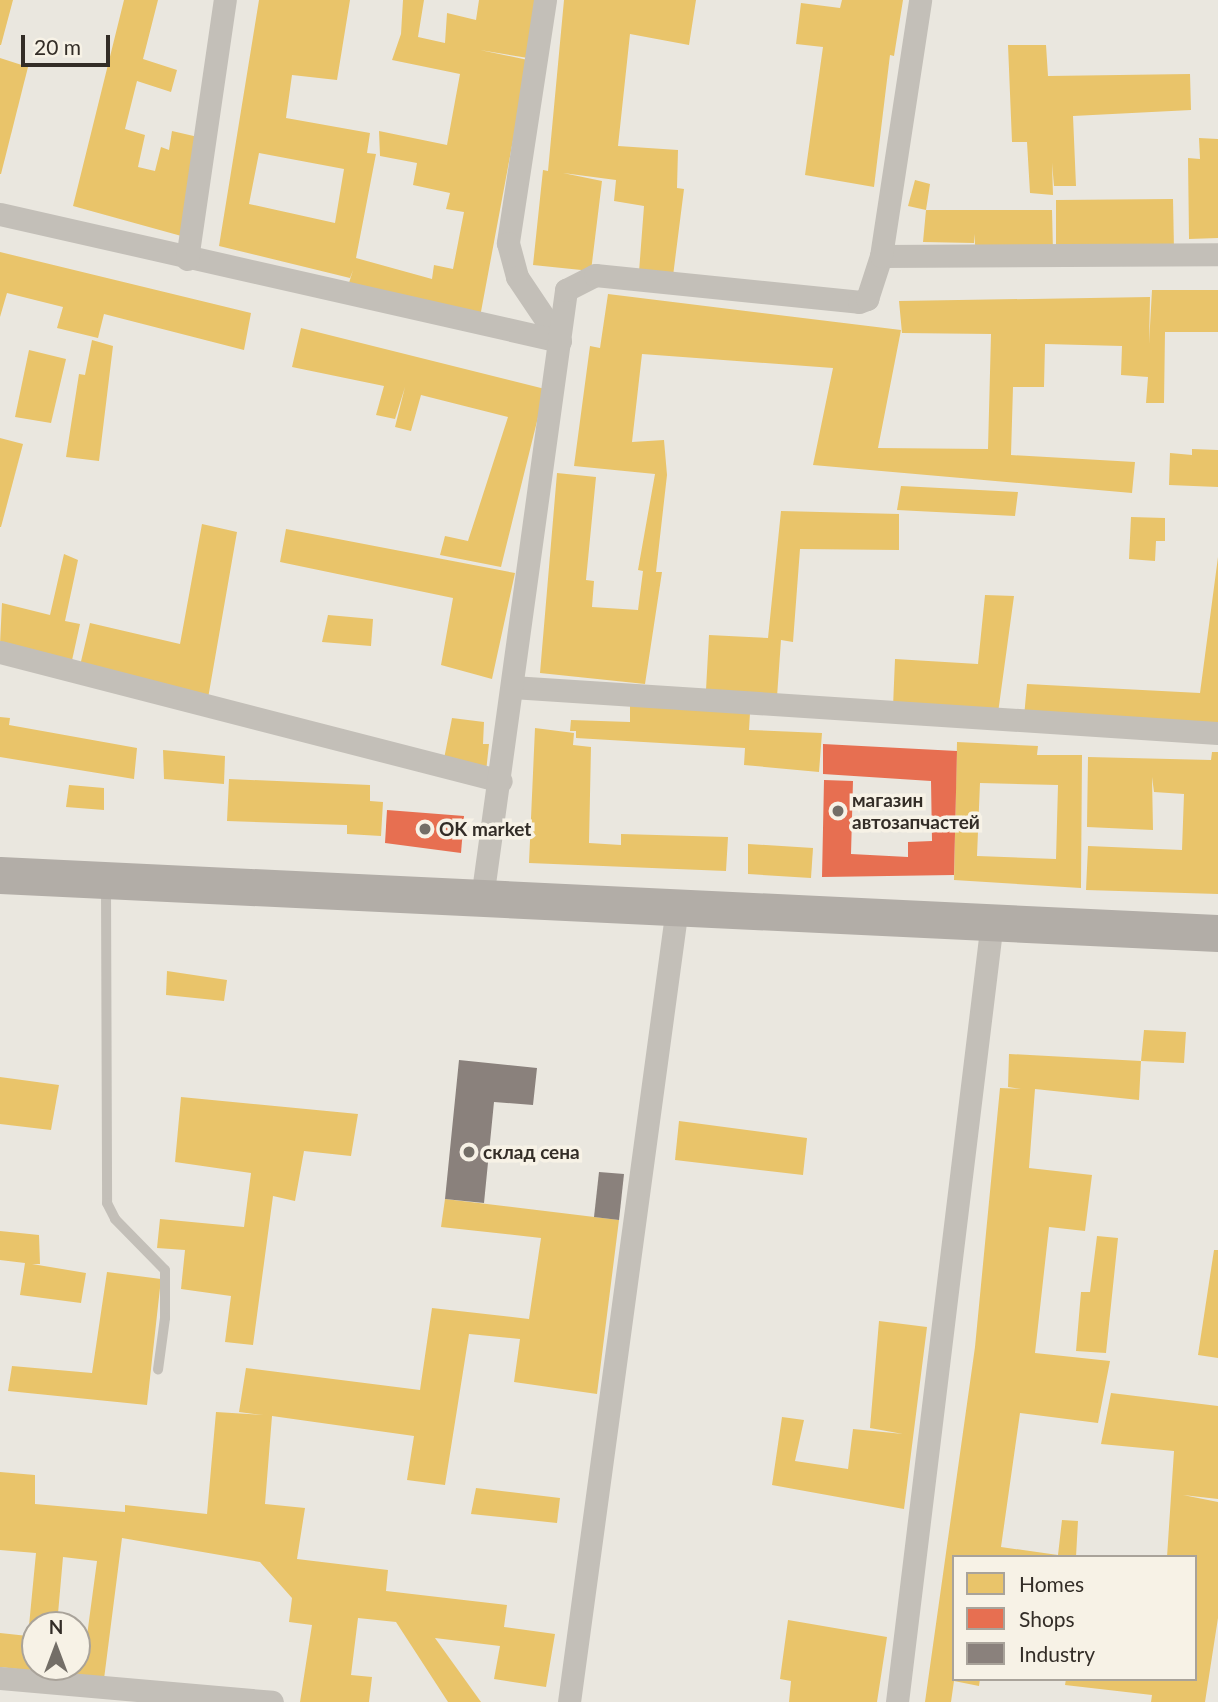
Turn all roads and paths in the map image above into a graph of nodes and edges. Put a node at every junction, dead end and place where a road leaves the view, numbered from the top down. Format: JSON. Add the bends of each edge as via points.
{"nodes":[{"id":1,"x":226,"y":0,"type":"edge"},
{"id":2,"x":545,"y":0,"type":"edge"},
{"id":3,"x":920,"y":0,"type":"edge"},
{"id":4,"x":0,"y":214,"type":"edge"},
{"id":5,"x":1218,"y":254,"type":"edge"},
{"id":6,"x":881,"y":256,"type":"junction"},
{"id":7,"x":187,"y":259,"type":"junction"},
{"id":8,"x":560,"y":341,"type":"junction"},
{"id":9,"x":0,"y":653,"type":"edge"},
{"id":10,"x":512,"y":687,"type":"junction"},
{"id":11,"x":1218,"y":733,"type":"edge"},
{"id":12,"x":501,"y":781,"type":"junction"},
{"id":13,"x":0,"y":875,"type":"edge"},
{"id":14,"x":106,"y":880,"type":"junction"},
{"id":15,"x":482,"y":898,"type":"junction"},
{"id":16,"x":677,"y":907,"type":"junction"},
{"id":17,"x":992,"y":922,"type":"junction"},
{"id":18,"x":1218,"y":933,"type":"edge"},
{"id":19,"x":158,"y":1370,"type":"dead end"},
{"id":20,"x":0,"y":1678,"type":"edge"},
{"id":21,"x":245,"y":1699,"type":"edge"},
{"id":22,"x":272,"y":1702,"type":"edge"},
{"id":23,"x":569,"y":1702,"type":"edge"},
{"id":24,"x":897,"y":1702,"type":"edge"}],
"edges":[{"from":1,"to":7,"type":"street"},
{"from":2,"to":8,"type":"street","via":[[508,243],[517,277]]},
{"from":3,"to":6,"type":"street"},
{"from":4,"to":7,"type":"street"},
{"from":5,"to":6,"type":"street"},
{"from":6,"to":8,"type":"street","via":[[873,291],[859,302],[595,275],[566,290]]},
{"from":7,"to":8,"type":"street"},
{"from":8,"to":10,"type":"street"},
{"from":9,"to":12,"type":"street"},
{"from":10,"to":11,"type":"street"},
{"from":10,"to":12,"type":"street"},
{"from":12,"to":15,"type":"street"},
{"from":13,"to":14,"type":"main road"},
{"from":14,"to":15,"type":"main road"},
{"from":14,"to":19,"type":"lane","via":[[107,1203],[115,1219],[164,1270],[165,1318]]},
{"from":15,"to":16,"type":"main road"},
{"from":16,"to":17,"type":"main road"},
{"from":16,"to":23,"type":"street"},
{"from":17,"to":18,"type":"main road"},
{"from":17,"to":24,"type":"street"},
{"from":20,"to":21,"type":"street"},
{"from":21,"to":22,"type":"street"}]}
